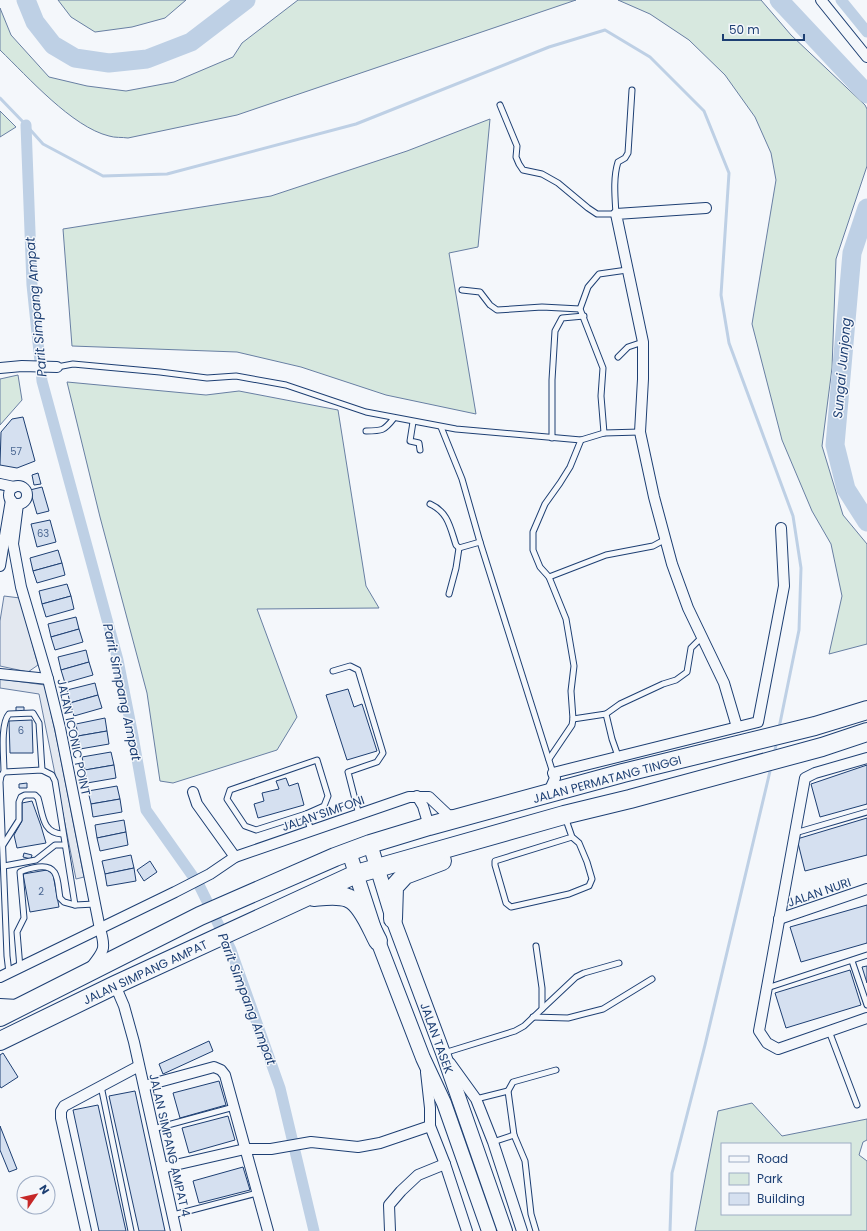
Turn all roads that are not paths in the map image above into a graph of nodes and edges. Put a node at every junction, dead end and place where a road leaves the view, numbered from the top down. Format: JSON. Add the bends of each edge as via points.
{"nodes":[{"id":1,"x":821,"y":0,"type":"edge"},
{"id":2,"x":867,"y":57,"type":"edge"},
{"id":3,"x":632,"y":90,"type":"dead end"},
{"id":4,"x":500,"y":105,"type":"dead end"},
{"id":5,"x":706,"y":208,"type":"dead end"},
{"id":6,"x":616,"y":214,"type":"junction"},
{"id":7,"x":627,"y":270,"type":"junction"},
{"id":8,"x":462,"y":290,"type":"dead end"},
{"id":9,"x":580,"y":309,"type":"junction"},
{"id":10,"x":584,"y":316,"type":"junction"},
{"id":11,"x":644,"y":342,"type":"junction"},
{"id":12,"x":618,"y":357,"type":"dead end"},
{"id":13,"x":54,"y":366,"type":"joint"},
{"id":14,"x":0,"y":368,"type":"edge"},
{"id":15,"x":394,"y":418,"type":"junction"},
{"id":16,"x":413,"y":422,"type":"junction"},
{"id":17,"x":441,"y":426,"type":"junction"},
{"id":18,"x":366,"y":431,"type":"dead end"},
{"id":19,"x":640,"y":432,"type":"junction"},
{"id":20,"x":604,"y":433,"type":"junction"},
{"id":21,"x":552,"y":438,"type":"junction"},
{"id":22,"x":581,"y":440,"type":"junction"},
{"id":23,"x":420,"y":450,"type":"dead end"},
{"id":24,"x":0,"y":484,"type":"edge"},
{"id":25,"x":14,"y":487,"type":"junction"},
{"id":26,"x":15,"y":502,"type":"junction"},
{"id":27,"x":430,"y":504,"type":"dead end"},
{"id":28,"x":781,"y":528,"type":"dead end"},
{"id":29,"x":666,"y":539,"type":"junction"},
{"id":30,"x":480,"y":542,"type":"junction"},
{"id":31,"x":459,"y":548,"type":"junction"},
{"id":32,"x":0,"y":566,"type":"edge"},
{"id":33,"x":549,"y":577,"type":"junction"},
{"id":34,"x":449,"y":594,"type":"dead end"},
{"id":35,"x":702,"y":637,"type":"junction"},
{"id":36,"x":333,"y":671,"type":"dead end"},
{"id":37,"x":0,"y":674,"type":"edge"},
{"id":38,"x":48,"y":679,"type":"junction"},
{"id":39,"x":867,"y":710,"type":"edge"},
{"id":40,"x":606,"y":714,"type":"junction"},
{"id":41,"x":573,"y":719,"type":"junction"},
{"id":42,"x":737,"y":727,"type":"junction"},
{"id":43,"x":867,"y":732,"type":"edge"},
{"id":44,"x":867,"y":758,"type":"edge"},
{"id":45,"x":549,"y":759,"type":"junction"},
{"id":46,"x":621,"y":765,"type":"junction"},
{"id":47,"x":42,"y":770,"type":"junction"},
{"id":48,"x":4,"y":772,"type":"junction"},
{"id":49,"x":552,"y":782,"type":"junction"},
{"id":50,"x":193,"y":792,"type":"dead end"},
{"id":51,"x":417,"y":796,"type":"junction"},
{"id":52,"x":867,"y":812,"type":"edge"},
{"id":53,"x":306,"y":814,"type":"junction"},
{"id":54,"x":359,"y":815,"type":"junction"},
{"id":55,"x":564,"y":815,"type":"junction"},
{"id":56,"x":465,"y":817,"type":"junction"},
{"id":57,"x":428,"y":826,"type":"junction"},
{"id":58,"x":311,"y":831,"type":"junction"},
{"id":59,"x":506,"y":832,"type":"junction"},
{"id":60,"x":794,"y":833,"type":"junction"},
{"id":61,"x":62,"y":834,"type":"junction"},
{"id":62,"x":572,"y":837,"type":"junction"},
{"id":63,"x":370,"y":844,"type":"junction"},
{"id":64,"x":64,"y":845,"type":"junction"},
{"id":65,"x":3,"y":846,"type":"junction"},
{"id":66,"x":349,"y":852,"type":"junction"},
{"id":67,"x":434,"y":852,"type":"junction"},
{"id":68,"x":235,"y":857,"type":"junction"},
{"id":69,"x":4,"y":866,"type":"junction"},
{"id":70,"x":377,"y":868,"type":"junction"},
{"id":71,"x":356,"y":874,"type":"junction"},
{"id":72,"x":867,"y":889,"type":"edge"},
{"id":73,"x":307,"y":897,"type":"junction"},
{"id":74,"x":95,"y":904,"type":"junction"},
{"id":75,"x":74,"y":905,"type":"junction"},
{"id":76,"x":393,"y":919,"type":"junction"},
{"id":77,"x":779,"y":919,"type":"junction"},
{"id":78,"x":100,"y":929,"type":"junction"},
{"id":79,"x":378,"y":940,"type":"junction"},
{"id":80,"x":536,"y":946,"type":"dead end"},
{"id":81,"x":867,"y":955,"type":"edge"},
{"id":82,"x":852,"y":961,"type":"junction"},
{"id":83,"x":619,"y":963,"type":"dead end"},
{"id":84,"x":20,"y":968,"type":"junction"},
{"id":85,"x":87,"y":973,"type":"junction"},
{"id":86,"x":5,"y":975,"type":"edge"},
{"id":87,"x":652,"y":979,"type":"dead end"},
{"id":88,"x":115,"y":985,"type":"junction"},
{"id":89,"x":767,"y":988,"type":"junction"},
{"id":90,"x":0,"y":1004,"type":"edge"},
{"id":91,"x":23,"y":1005,"type":"junction"},
{"id":92,"x":867,"y":1005,"type":"edge"},
{"id":93,"x":542,"y":1009,"type":"junction"},
{"id":94,"x":533,"y":1017,"type":"junction"},
{"id":95,"x":0,"y":1018,"type":"edge"},
{"id":96,"x":866,"y":1021,"type":"edge"},
{"id":97,"x":829,"y":1031,"type":"junction"},
{"id":98,"x":0,"y":1041,"type":"edge"},
{"id":99,"x":443,"y":1053,"type":"junction"},
{"id":100,"x":423,"y":1058,"type":"junction"},
{"id":101,"x":139,"y":1066,"type":"junction"},
{"id":102,"x":556,"y":1070,"type":"dead end"},
{"id":103,"x":101,"y":1086,"type":"junction"},
{"id":104,"x":144,"y":1086,"type":"junction"},
{"id":105,"x":508,"y":1091,"type":"junction"},
{"id":106,"x":476,"y":1099,"type":"junction"},
{"id":107,"x":857,"y":1105,"type":"dead end"},
{"id":108,"x":234,"y":1107,"type":"junction"},
{"id":109,"x":430,"y":1126,"type":"junction"},
{"id":110,"x":154,"y":1129,"type":"junction"},
{"id":111,"x":514,"y":1135,"type":"junction"},
{"id":112,"x":492,"y":1142,"type":"junction"},
{"id":113,"x":245,"y":1149,"type":"junction"},
{"id":114,"x":445,"y":1164,"type":"junction"},
{"id":115,"x":162,"y":1168,"type":"junction"},
{"id":116,"x":257,"y":1193,"type":"junction"},
{"id":117,"x":173,"y":1215,"type":"junction"},
{"id":118,"x":86,"y":1231,"type":"edge"},
{"id":119,"x":131,"y":1231,"type":"edge"},
{"id":120,"x":176,"y":1231,"type":"edge"},
{"id":121,"x":268,"y":1231,"type":"edge"},
{"id":122,"x":390,"y":1231,"type":"edge"},
{"id":123,"x":467,"y":1231,"type":"edge"},
{"id":124,"x":489,"y":1231,"type":"edge"},
{"id":125,"x":504,"y":1231,"type":"edge"},
{"id":126,"x":522,"y":1231,"type":"edge"},
{"id":127,"x":536,"y":1231,"type":"edge"}],
"edges":[{"from":1,"to":2,"type":"street"},
{"from":3,"to":6,"type":"lane","via":[[628,153],[618,162],[616,168]]},
{"from":4,"to":6,"type":"lane","via":[[517,146],[516,157],[523,170],[542,174],[558,183],[597,214]]},
{"from":5,"to":6,"type":"street"},
{"from":6,"to":7,"type":"street"},
{"from":7,"to":9,"type":"lane","via":[[599,274],[588,287]]},
{"from":7,"to":11,"type":"street"},
{"from":8,"to":9,"type":"lane","via":[[480,292],[497,310],[542,307]]},
{"from":9,"to":10,"type":"lane"},
{"from":10,"to":20,"type":"lane","via":[[603,368],[601,396]]},
{"from":10,"to":21,"type":"lane","via":[[562,318],[554,331]]},
{"from":11,"to":12,"type":"lane","via":[[628,347]]},
{"from":11,"to":19,"type":"street"},
{"from":13,"to":14,"type":"street"},
{"from":13,"to":15,"type":"lane","via":[[73,364],[207,378],[236,376],[286,385],[366,412]]},
{"from":15,"to":16,"type":"lane"},
{"from":15,"to":18,"type":"lane","via":[[386,428]]},
{"from":16,"to":17,"type":"lane"},
{"from":16,"to":23,"type":"lane","via":[[410,441],[419,443]]},
{"from":17,"to":21,"type":"lane"},
{"from":17,"to":30,"type":"lane","via":[[462,479]]},
{"from":19,"to":20,"type":"lane"},
{"from":19,"to":29,"type":"street"},
{"from":20,"to":22,"type":"lane"},
{"from":21,"to":22,"type":"lane"},
{"from":22,"to":33,"type":"lane","via":[[570,467],[546,504],[533,532],[533,550],[540,567]]},
{"from":24,"to":25,"type":"street"},
{"from":25,"to":26,"type":"street","via":[[10,492],[10,498]]},
{"from":25,"to":26,"type":"street","via":[[22,487],[27,491],[26,500],[21,503]]},
{"from":26,"to":32,"type":"street"},
{"from":26,"to":38,"type":"street","name":"JALAN ICONIC POINT","via":[[13,544],[21,587]]},
{"from":27,"to":31,"type":"lane","via":[[439,508],[448,521]]},
{"from":28,"to":42,"type":"street","via":[[784,586],[758,722]]},
{"from":29,"to":33,"type":"lane","via":[[652,546],[606,555]]},
{"from":29,"to":35,"type":"street","via":[[688,608]]},
{"from":30,"to":31,"type":"lane"},
{"from":30,"to":45,"type":"lane"},
{"from":31,"to":34,"type":"lane"},
{"from":33,"to":41,"type":"lane","via":[[566,619],[574,666],[571,691]]},
{"from":35,"to":40,"type":"lane","via":[[691,648],[687,672],[676,680],[620,704]]},
{"from":35,"to":42,"type":"street","via":[[724,683]]},
{"from":36,"to":54,"type":"lane","via":[[350,666],[358,670],[383,753],[377,762],[348,772]]},
{"from":37,"to":38,"type":"street"},
{"from":38,"to":74,"type":"street","name":"JALAN ICONIC POINT"},
{"from":39,"to":46,"type":"highway","name":"JALAN PERMATANG TINGGI","via":[[815,726]]},
{"from":40,"to":41,"type":"lane"},
{"from":40,"to":46,"type":"lane"},
{"from":41,"to":45,"type":"lane","via":[[572,725]]},
{"from":42,"to":46,"type":"street"},
{"from":43,"to":55,"type":"highway","name":"JALAN PERMATANG TINGGI","via":[[822,747]]},
{"from":44,"to":60,"type":"street","via":[[805,778]]},
{"from":45,"to":49,"type":"lane"},
{"from":46,"to":49,"type":"street"},
{"from":46,"to":49,"type":"highway","name":"JALAN PERMATANG TINGGI","via":[[588,783]]},
{"from":47,"to":48,"type":"lane"},
{"from":47,"to":48,"type":"lane","via":[[37,718],[33,713],[9,714],[4,725]]},
{"from":47,"to":61,"type":"lane","via":[[52,775],[55,781]]},
{"from":48,"to":65,"type":"lane","via":[[0,782]]},
{"from":49,"to":56,"type":"highway","name":"JALAN PERMATANG TINGGI"},
{"from":50,"to":68,"type":"street","via":[[197,804]]},
{"from":51,"to":54,"type":"street","name":"JALAN SIMFONI"},
{"from":51,"to":56,"type":"street","via":[[429,797],[448,815]]},
{"from":51,"to":57,"type":"street","via":[[423,806]]},
{"from":52,"to":60,"type":"lane"},
{"from":53,"to":53,"type":"lane","via":[[256,830],[245,826],[228,799],[230,790],[317,760],[328,796],[324,806]]},
{"from":53,"to":58,"type":"lane"},
{"from":54,"to":58,"type":"street","name":"JALAN SIMFONI"},
{"from":55,"to":59,"type":"highway","name":"JALAN PERMATANG TINGGI"},
{"from":55,"to":62,"type":"lane","name":"JALAN PERMATANG TINGGI"},
{"from":56,"to":57,"type":"highway","name":"JALAN PERMATANG TINGGI"},
{"from":57,"to":63,"type":"highway","name":"JALAN PERMATANG TINGGI"},
{"from":57,"to":67,"type":"highway"},
{"from":58,"to":68,"type":"street","name":"JALAN SIMFONI"},
{"from":59,"to":67,"type":"highway","name":"JALAN PERMATANG TINGGI"},
{"from":59,"to":76,"type":"highway","via":[[472,849],[405,875],[394,887]]},
{"from":60,"to":77,"type":"street"},
{"from":61,"to":64,"type":"lane"},
{"from":61,"to":65,"type":"lane","via":[[46,827],[35,794],[26,795],[21,797],[19,802],[19,820]]},
{"from":62,"to":62,"type":"lane","name":"JALAN PERMATANG TINGGI","via":[[495,861],[506,903],[511,907],[569,894],[589,886],[592,879],[587,862],[579,843]]},
{"from":63,"to":66,"type":"highway","name":"JALAN PERMATANG TINGGI"},
{"from":63,"to":70,"type":"main road","name":"JALAN TASEK"},
{"from":64,"to":69,"type":"lane","via":[[55,845],[36,860]]},
{"from":64,"to":75,"type":"lane"},
{"from":65,"to":69,"type":"lane"},
{"from":66,"to":71,"type":"main road","name":"JALAN TASEK"},
{"from":66,"to":85,"type":"highway","name":"JALAN SIMPANG AMPAT","via":[[200,916]]},
{"from":67,"to":70,"type":"highway","name":"JALAN PERMATANG TINGGI"},
{"from":68,"to":78,"type":"street","name":"JALAN SIMFONI","via":[[210,874]]},
{"from":69,"to":86,"type":"lane","via":[[7,956]]},
{"from":70,"to":71,"type":"highway","name":"JALAN PERMATANG TINGGI"},
{"from":70,"to":76,"type":"main road","name":"JALAN TASEK"},
{"from":71,"to":73,"type":"highway","name":"JALAN SIMPANG AMPAT"},
{"from":71,"to":79,"type":"main road","name":"JALAN TASEK"},
{"from":72,"to":77,"type":"street","name":"JALAN NURI"},
{"from":73,"to":79,"type":"highway","via":[[349,898],[358,905]]},
{"from":73,"to":88,"type":"highway","name":"JALAN SIMPANG AMPAT"},
{"from":74,"to":75,"type":"lane"},
{"from":74,"to":78,"type":"street","name":"JALAN ICONIC POINT"},
{"from":75,"to":84,"type":"lane","via":[[60,898],[53,870],[46,866],[20,872],[24,918],[17,932]]},
{"from":76,"to":99,"type":"main road","name":"JALAN TASEK"},
{"from":77,"to":89,"type":"street"},
{"from":78,"to":84,"type":"street","name":"JALAN SIMFONI"},
{"from":78,"to":85,"type":"street","name":"JALAN ICONIC POINT","via":[[104,943],[102,954]]},
{"from":79,"to":100,"type":"main road","name":"JALAN TASEK"},
{"from":80,"to":93,"type":"lane"},
{"from":81,"to":82,"type":"lane"},
{"from":82,"to":89,"type":"lane"},
{"from":82,"to":92,"type":"lane"},
{"from":83,"to":93,"type":"lane","via":[[576,977]]},
{"from":84,"to":86,"type":"street","name":"JALAN SIMFONI"},
{"from":85,"to":91,"type":"highway","name":"JALAN SIMPANG AMPAT"},
{"from":87,"to":94,"type":"lane","via":[[603,1009],[568,1018]]},
{"from":88,"to":98,"type":"highway","name":"JALAN SIMPANG AMPAT"},
{"from":88,"to":101,"type":"street","name":"JALAN SIMPANG AMPAT 4","via":[[124,1006]]},
{"from":89,"to":97,"type":"street","via":[[759,1030],[767,1043],[778,1049]]},
{"from":90,"to":91,"type":"street"},
{"from":91,"to":95,"type":"highway","name":"JALAN SIMPANG AMPAT"},
{"from":93,"to":94,"type":"lane"},
{"from":94,"to":99,"type":"lane","via":[[515,1031]]},
{"from":96,"to":97,"type":"street"},
{"from":97,"to":107,"type":"lane"},
{"from":99,"to":106,"type":"street"},
{"from":99,"to":125,"type":"main road","name":"JALAN TASEK"},
{"from":100,"to":109,"type":"street"},
{"from":100,"to":124,"type":"main road","name":"JALAN TASEK","via":[[444,1103]]},
{"from":101,"to":103,"type":"street"},
{"from":101,"to":104,"type":"street","name":"JALAN SIMPANG AMPAT 4"},
{"from":102,"to":105,"type":"lane","via":[[513,1082]]},
{"from":103,"to":118,"type":"street","via":[[64,1106],[61,1111]]},
{"from":103,"to":119,"type":"lane"},
{"from":104,"to":108,"type":"street","via":[[214,1067],[225,1075]]},
{"from":104,"to":110,"type":"street","name":"JALAN SIMPANG AMPAT 4"},
{"from":105,"to":106,"type":"lane"},
{"from":105,"to":111,"type":"lane"},
{"from":106,"to":112,"type":"street"},
{"from":108,"to":110,"type":"lane"},
{"from":108,"to":113,"type":"street"},
{"from":109,"to":113,"type":"street","via":[[380,1143],[358,1147],[311,1142],[271,1149]]},
{"from":109,"to":114,"type":"street"},
{"from":110,"to":115,"type":"street","name":"JALAN SIMPANG AMPAT 4"},
{"from":111,"to":112,"type":"lane"},
{"from":111,"to":127,"type":"lane","via":[[525,1161],[531,1214]]},
{"from":112,"to":126,"type":"street"},
{"from":113,"to":115,"type":"street"},
{"from":113,"to":116,"type":"street"},
{"from":114,"to":122,"type":"street","via":[[418,1176],[400,1191],[389,1205]]},
{"from":114,"to":123,"type":"street"},
{"from":115,"to":117,"type":"street","name":"JALAN SIMPANG AMPAT 4"},
{"from":116,"to":117,"type":"lane"},
{"from":116,"to":121,"type":"street"},
{"from":117,"to":120,"type":"street","name":"JALAN SIMPANG AMPAT 4"}]}
